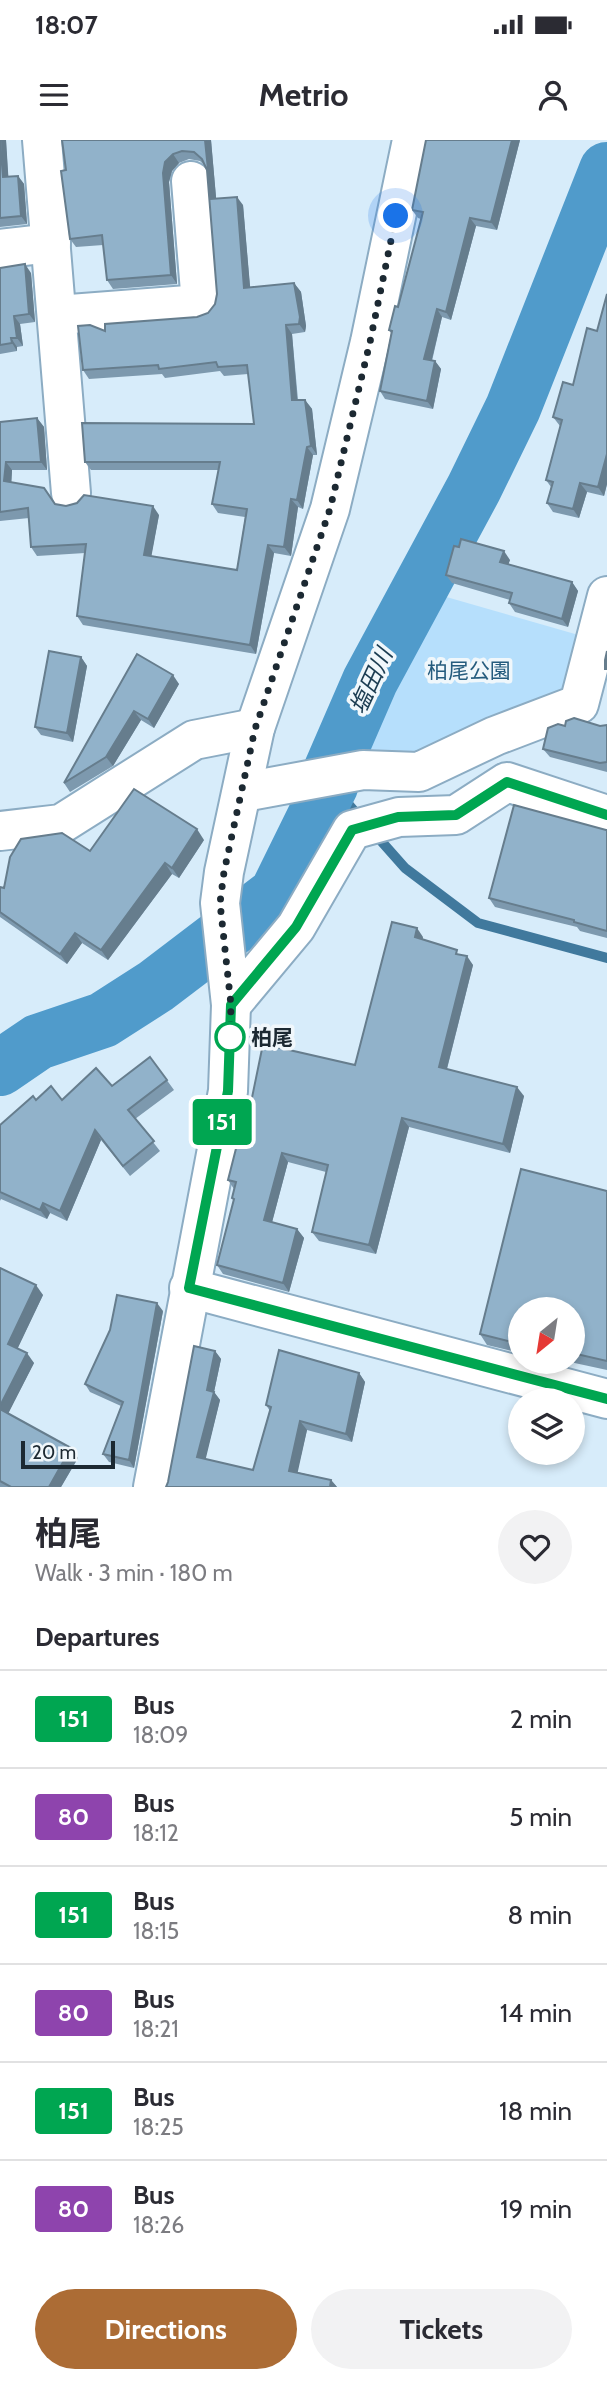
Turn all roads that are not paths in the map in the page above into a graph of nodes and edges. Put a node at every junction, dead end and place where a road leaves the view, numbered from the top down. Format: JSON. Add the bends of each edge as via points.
{"nodes":[{"id":1,"x":42,"y":140,"type":"edge"},
{"id":2,"x":412,"y":140,"type":"edge"},
{"id":3,"x":191,"y":181,"type":"dead end"},
{"id":4,"x":51,"y":243,"type":"junction"},
{"id":5,"x":0,"y":249,"type":"edge"},
{"id":6,"x":57,"y":315,"type":"junction"},
{"id":7,"x":71,"y":494,"type":"dead end"},
{"id":8,"x":607,"y":596,"type":"edge"},
{"id":9,"x":593,"y":702,"type":"edge"},
{"id":10,"x":255,"y":729,"type":"junction"},
{"id":11,"x":244,"y":792,"type":"junction"},
{"id":12,"x":607,"y":815,"type":"edge"},
{"id":13,"x":0,"y":831,"type":"edge"},
{"id":14,"x":230,"y":993,"type":"junction"},
{"id":15,"x":189,"y":1288,"type":"junction"},
{"id":16,"x":607,"y":1399,"type":"edge"},
{"id":17,"x":153,"y":1487,"type":"edge"}],
"edges":[{"from":1,"to":4,"type":"street"},
{"from":2,"to":10,"type":"street","via":[[330,509]]},
{"from":3,"to":6,"type":"street","via":[[201,304]]},
{"from":4,"to":5,"type":"street"},
{"from":4,"to":6,"type":"street"},
{"from":6,"to":7,"type":"street"},
{"from":8,"to":9,"type":"street"},
{"from":9,"to":11,"type":"street","via":[[495,736],[419,772],[363,770]]},
{"from":10,"to":11,"type":"street"},
{"from":10,"to":13,"type":"street","via":[[194,740],[61,824]]},
{"from":11,"to":14,"type":"street","via":[[220,903]]},
{"from":12,"to":14,"type":"street","via":[[507,782],[456,815],[398,817],[352,830],[296,927]]},
{"from":14,"to":15,"type":"street","via":[[228,1091]]},
{"from":15,"to":16,"type":"street"},
{"from":15,"to":17,"type":"street"}]}
